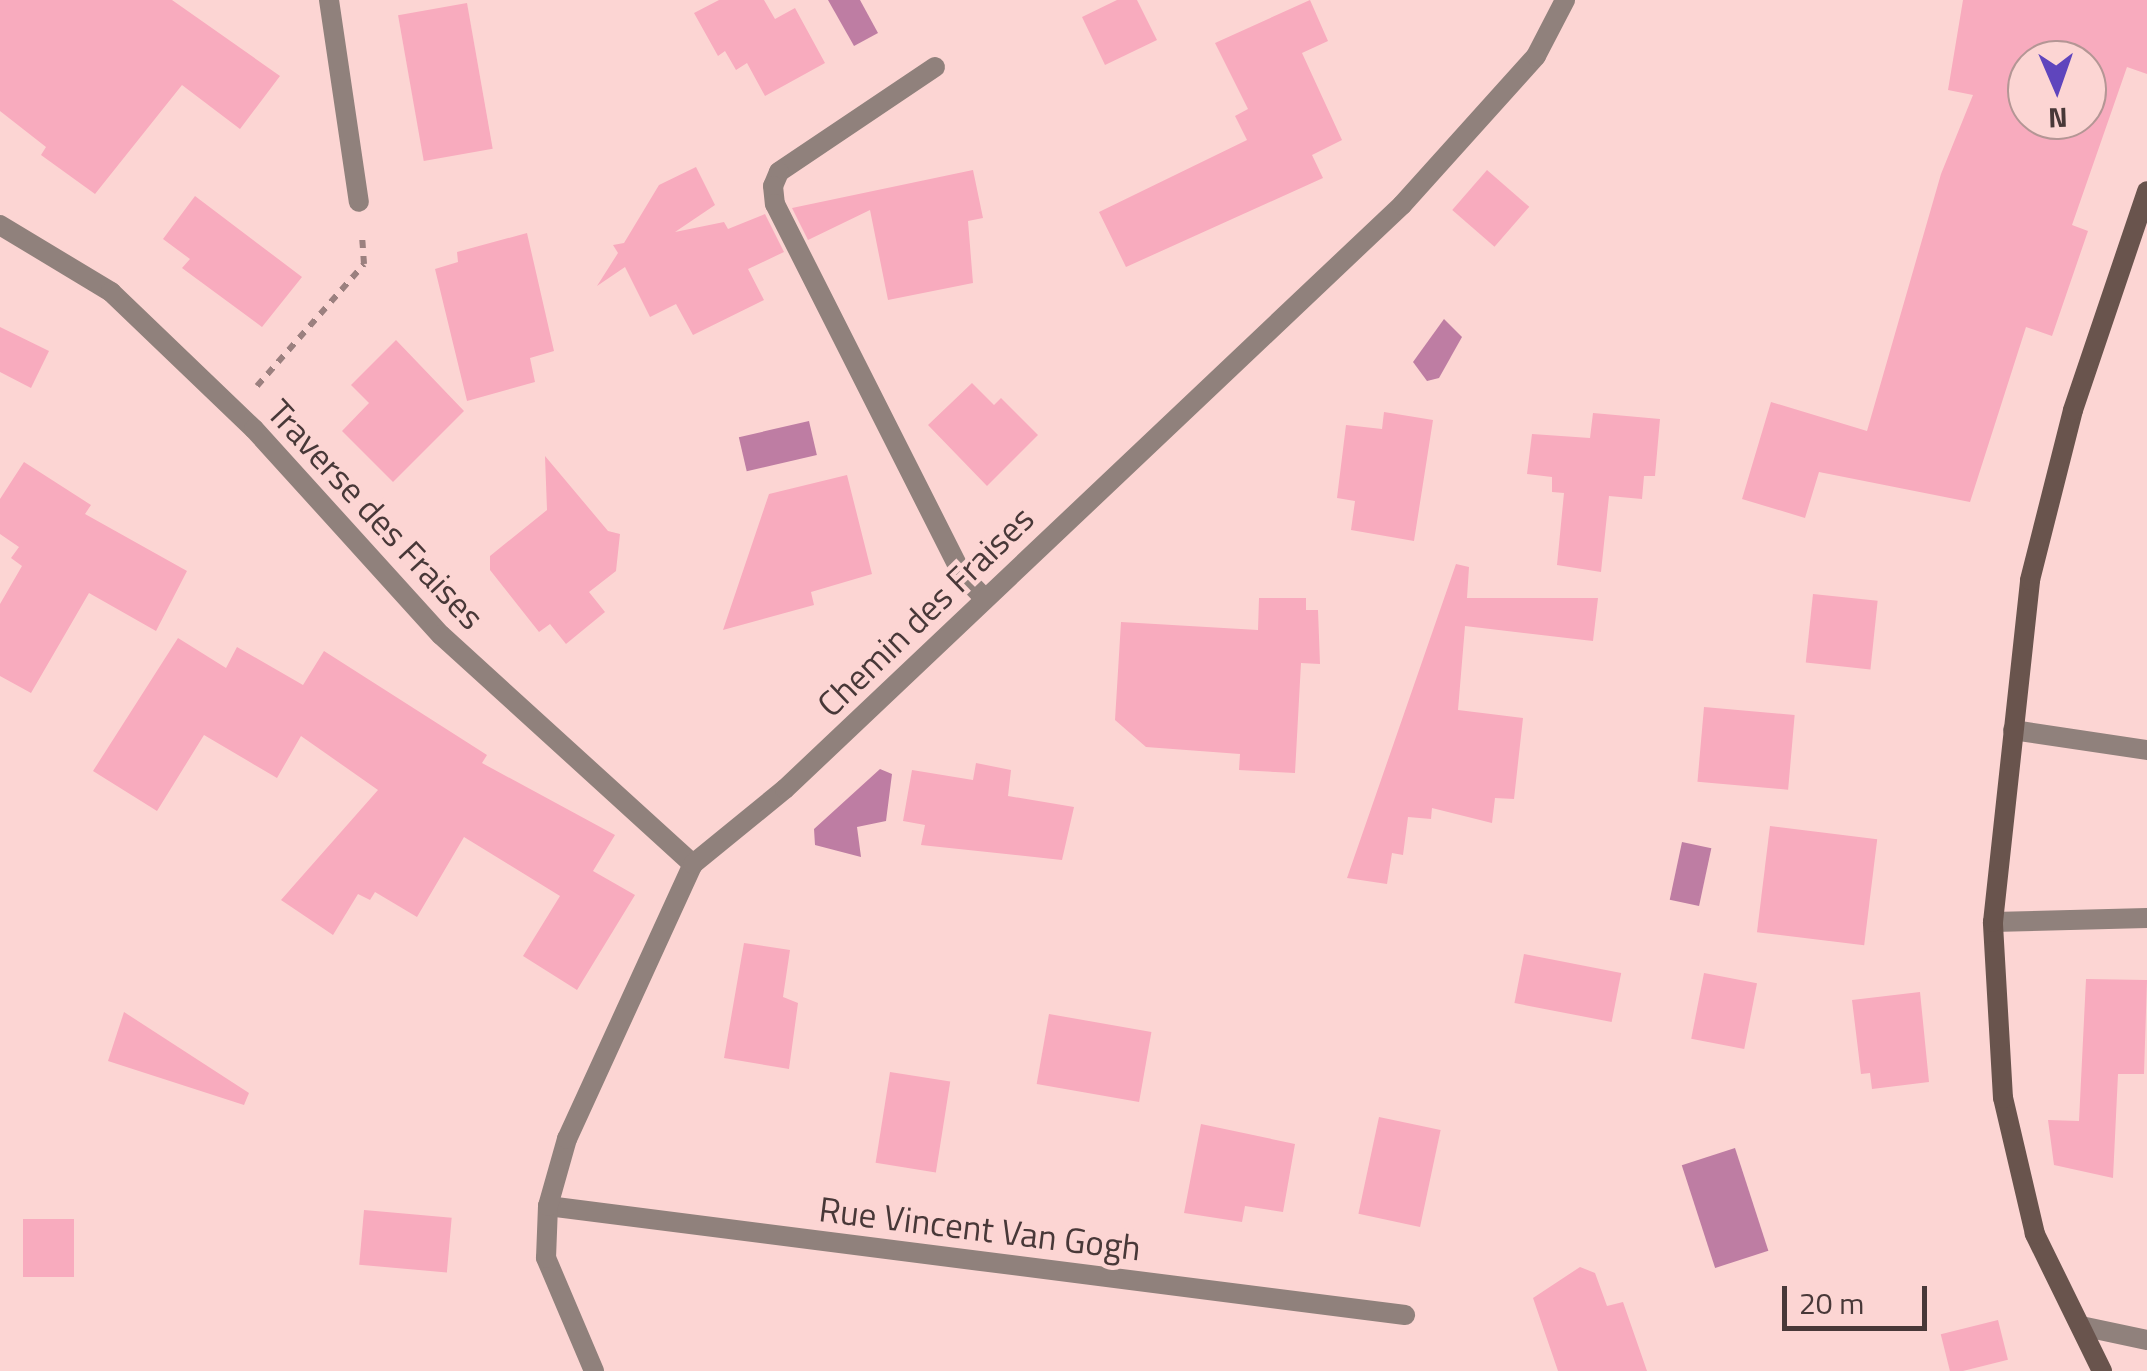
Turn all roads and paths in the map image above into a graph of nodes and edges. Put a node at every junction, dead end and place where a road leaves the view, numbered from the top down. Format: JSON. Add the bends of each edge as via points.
{"nodes":[{"id":1,"x":329,"y":0,"type":"edge"},
{"id":2,"x":1565,"y":0,"type":"edge"},
{"id":3,"x":936,"y":67,"type":"dead end"},
{"id":4,"x":2147,"y":191,"type":"edge"},
{"id":5,"x":359,"y":202,"type":"joint"},
{"id":6,"x":0,"y":225,"type":"edge"},
{"id":7,"x":236,"y":411,"type":"junction"},
{"id":8,"x":984,"y":599,"type":"junction"},
{"id":9,"x":2013,"y":730,"type":"junction"},
{"id":10,"x":2147,"y":750,"type":"edge"},
{"id":11,"x":693,"y":864,"type":"junction"},
{"id":12,"x":2147,"y":918,"type":"edge"},
{"id":13,"x":1993,"y":922,"type":"junction"},
{"id":14,"x":548,"y":1206,"type":"junction"},
{"id":15,"x":1404,"y":1315,"type":"dead end"},
{"id":16,"x":2081,"y":1326,"type":"junction"},
{"id":17,"x":2147,"y":1340,"type":"edge"},
{"id":18,"x":594,"y":1371,"type":"edge"},
{"id":19,"x":2102,"y":1371,"type":"edge"}],
"edges":[{"from":1,"to":5,"type":"street"},
{"from":2,"to":8,"type":"street","name":"Chemin des Fraises","via":[[1536,56],[1402,204]]},
{"from":3,"to":8,"type":"street","via":[[778,172],[773,186],[775,204],[953,558]]},
{"from":4,"to":9,"type":"main road","via":[[2073,410],[2030,580]]},
{"from":5,"to":7,"type":"path","via":[[364,264]]},
{"from":6,"to":7,"type":"street","name":"Traverse des Fraises","via":[[111,292]]},
{"from":7,"to":11,"type":"street","name":"Traverse des Fraises","via":[[441,635]]},
{"from":8,"to":11,"type":"street","name":"Chemin des Fraises","via":[[786,788]]},
{"from":9,"to":10,"type":"street"},
{"from":9,"to":13,"type":"main road"},
{"from":11,"to":14,"type":"street","name":"Chemin des Fraises","via":[[567,1139]]},
{"from":12,"to":13,"type":"street"},
{"from":13,"to":16,"type":"main road","via":[[2003,1098],[2035,1234]]},
{"from":14,"to":15,"type":"street","name":"Rue Vincent Van Gogh"},
{"from":14,"to":18,"type":"street","name":"Chemin des Fraises","via":[[546,1258]]},
{"from":16,"to":17,"type":"street"},
{"from":16,"to":19,"type":"main road"}]}
